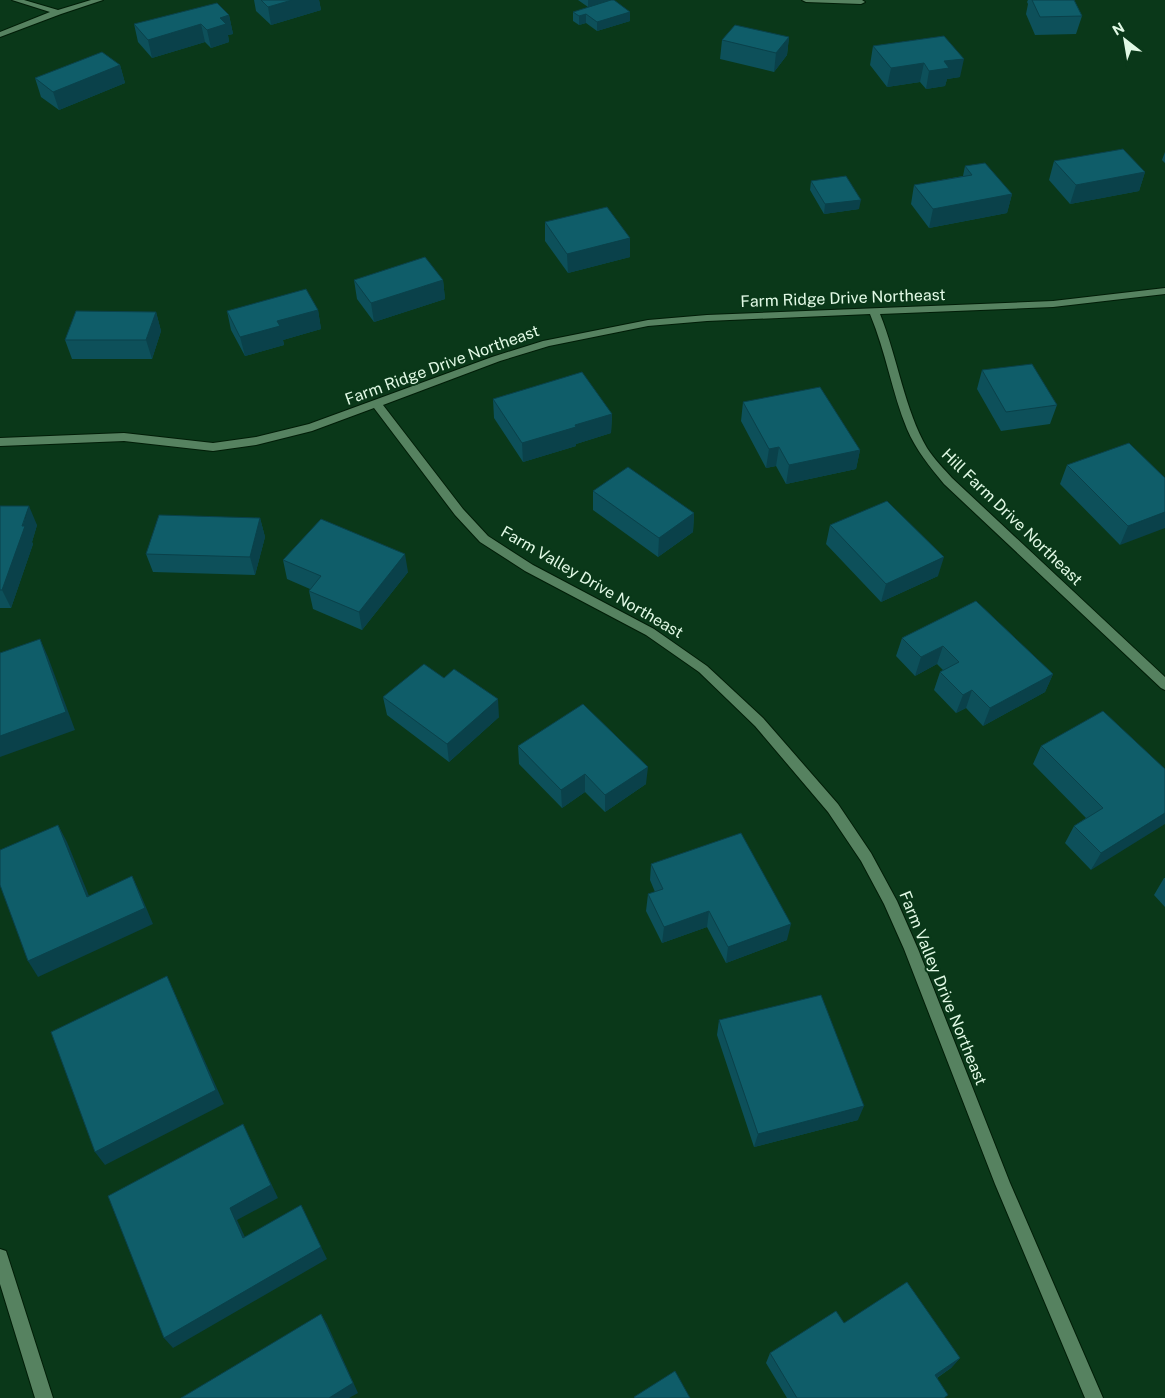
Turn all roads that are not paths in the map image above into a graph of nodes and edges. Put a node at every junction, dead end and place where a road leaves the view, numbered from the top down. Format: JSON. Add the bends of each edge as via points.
{"nodes":[{"id":1,"x":16,"y":0,"type":"edge"},
{"id":2,"x":99,"y":0,"type":"edge"},
{"id":3,"x":806,"y":0,"type":"edge"},
{"id":4,"x":861,"y":2,"type":"dead end"},
{"id":5,"x":58,"y":12,"type":"junction"},
{"id":6,"x":0,"y":35,"type":"edge"},
{"id":7,"x":1165,"y":291,"type":"edge"},
{"id":8,"x":874,"y":312,"type":"junction"},
{"id":9,"x":377,"y":404,"type":"junction"},
{"id":10,"x":0,"y":442,"type":"edge"},
{"id":11,"x":1165,"y":685,"type":"edge"},
{"id":12,"x":0,"y":1257,"type":"edge"},
{"id":13,"x":44,"y":1398,"type":"edge"},
{"id":14,"x":1094,"y":1398,"type":"edge"}],
"edges":[{"from":1,"to":5,"type":"street"},
{"from":2,"to":5,"type":"street"},
{"from":3,"to":4,"type":"street"},
{"from":5,"to":6,"type":"street"},
{"from":7,"to":8,"type":"street","name":"Farm Ridge Drive Northeast","via":[[1053,304]]},
{"from":8,"to":9,"type":"street","name":"Farm Ridge Drive Northeast","via":[[648,323],[547,343]]},
{"from":8,"to":11,"type":"street","name":"Hill Farm Drive Northeast","via":[[912,429],[924,452],[948,481]]},
{"from":9,"to":10,"type":"street","name":"Farm Ridge Drive Northeast","via":[[312,428],[213,447],[124,437]]},
{"from":9,"to":14,"type":"street","name":"Farm Valley Drive Northeast","via":[[459,512],[484,539],[529,568],[650,632],[703,669],[759,722],[833,808],[866,857],[890,901],[1003,1184]]},
{"from":12,"to":13,"type":"street"}]}
